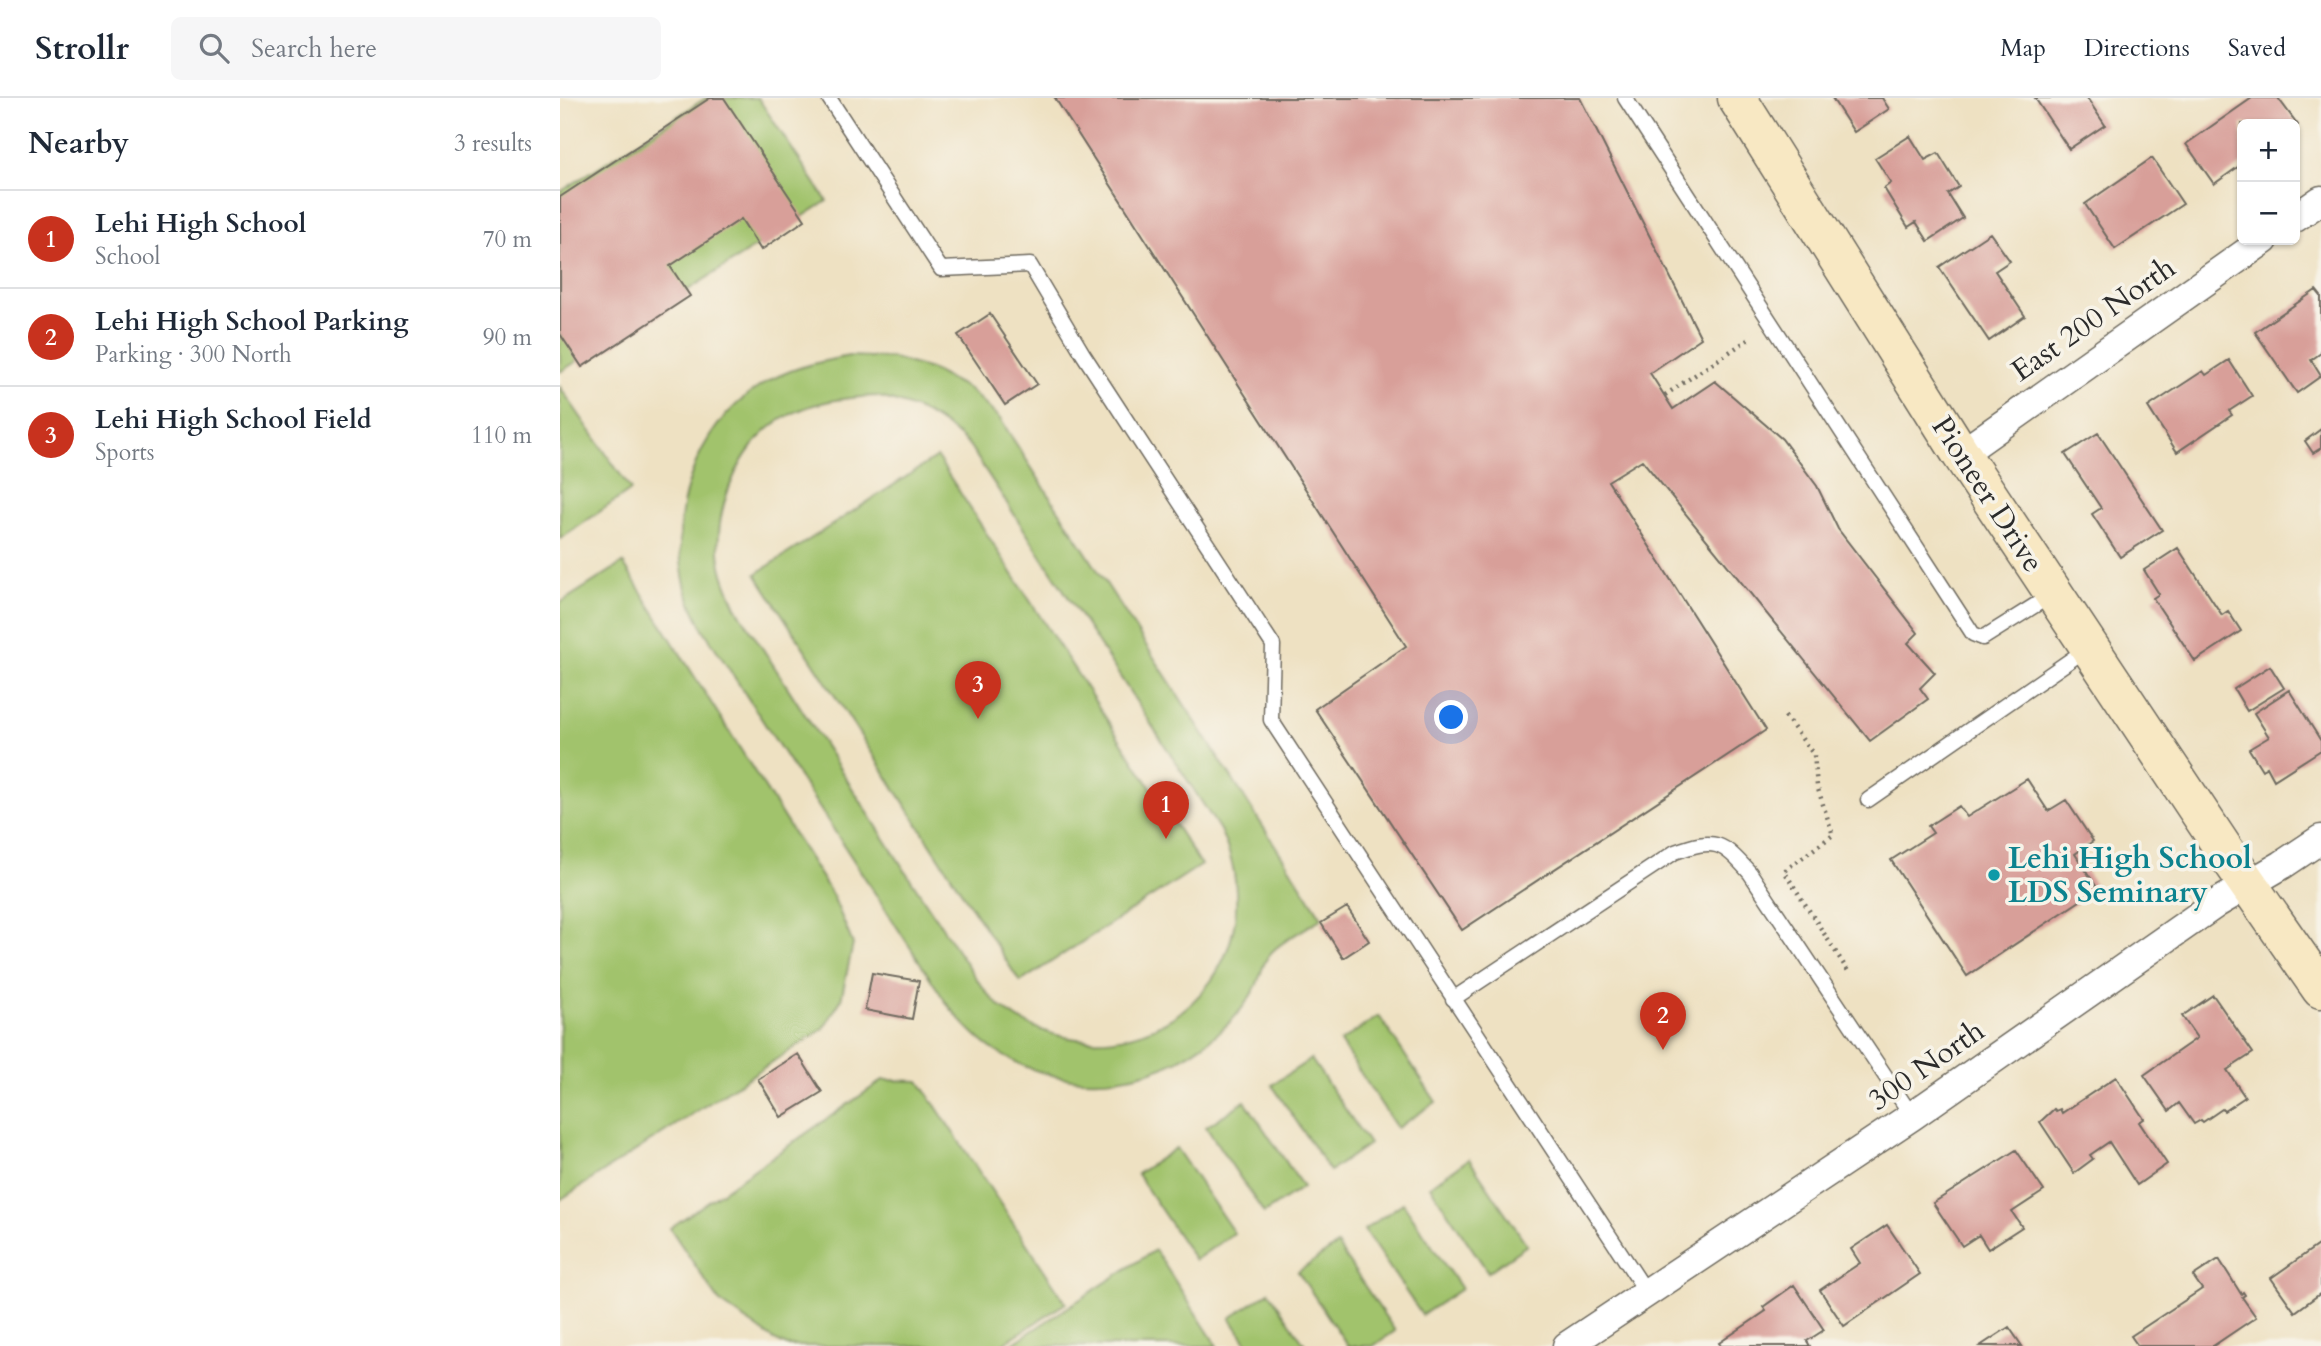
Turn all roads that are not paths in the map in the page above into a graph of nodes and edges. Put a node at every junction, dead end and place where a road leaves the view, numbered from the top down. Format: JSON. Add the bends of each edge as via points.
{"nodes":[{"id":1,"x":829,"y":98,"type":"edge"},
{"id":2,"x":1737,"y":98,"type":"edge"},
{"id":3,"x":1629,"y":99,"type":"edge"},
{"id":4,"x":2321,"y":200,"type":"edge"},
{"id":5,"x":2300,"y":215,"type":"edge"},
{"id":6,"x":2257,"y":245,"type":"edge"},
{"id":7,"x":1961,"y":454,"type":"junction"},
{"id":8,"x":2054,"y":594,"type":"junction"},
{"id":9,"x":2089,"y":648,"type":"junction"},
{"id":10,"x":1868,"y":800,"type":"dead end"},
{"id":11,"x":2321,"y":839,"type":"edge"},
{"id":12,"x":2248,"y":885,"type":"junction"},
{"id":13,"x":2321,"y":989,"type":"edge"},
{"id":14,"x":1452,"y":999,"type":"junction"},
{"id":15,"x":1912,"y":1116,"type":"junction"},
{"id":16,"x":1647,"y":1293,"type":"junction"},
{"id":17,"x":1567,"y":1346,"type":"edge"}],
"edges":[{"from":1,"to":14,"type":"lane","via":[[941,269],[1030,265],[1273,645],[1271,720]]},
{"from":2,"to":7,"type":"street","name":"Pioneer Drive"},
{"from":3,"to":8,"type":"lane","via":[[1973,634],[1983,638]]},
{"from":4,"to":5,"type":"street"},
{"from":6,"to":7,"type":"street","name":"East 200 North"},
{"from":7,"to":8,"type":"street","name":"Pioneer Drive"},
{"from":8,"to":9,"type":"street","name":"Pioneer Drive"},
{"from":9,"to":10,"type":"lane"},
{"from":9,"to":12,"type":"street","name":"Pioneer Drive"},
{"from":11,"to":12,"type":"street","name":"300 North"},
{"from":12,"to":13,"type":"street","name":"Pioneer Drive"},
{"from":12,"to":15,"type":"street","name":"300 North"},
{"from":14,"to":15,"type":"lane","via":[[1675,852],[1701,843],[1727,848],[1750,873]]},
{"from":14,"to":16,"type":"lane"},
{"from":15,"to":16,"type":"street","name":"300 North"},
{"from":16,"to":17,"type":"street","name":"300 North"}]}
